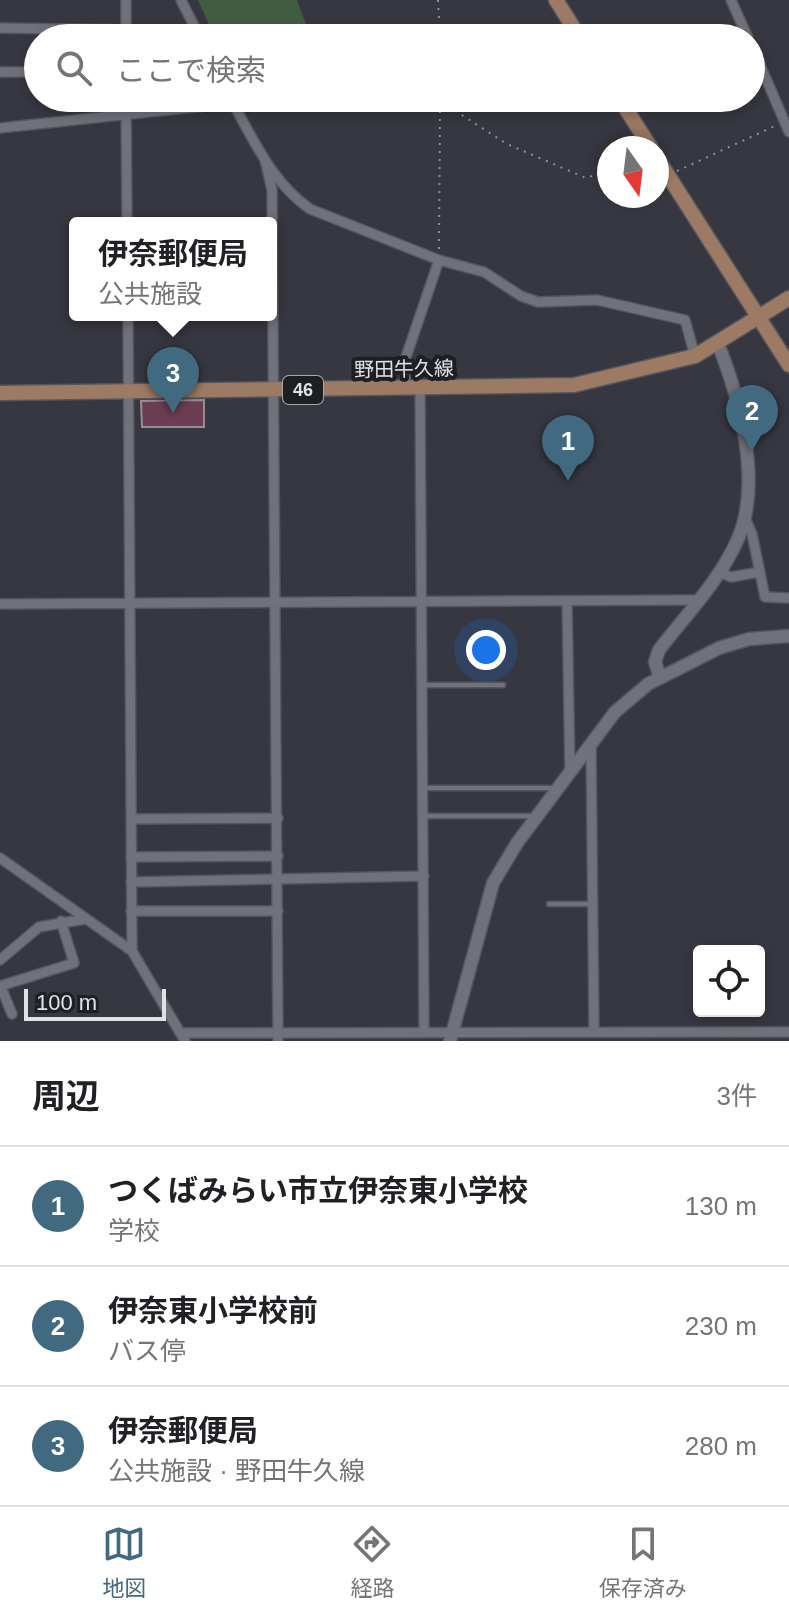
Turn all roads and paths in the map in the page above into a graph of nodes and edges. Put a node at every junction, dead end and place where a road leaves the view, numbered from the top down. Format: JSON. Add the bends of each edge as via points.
{"nodes":[{"id":1,"x":126,"y":0,"type":"edge"},
{"id":2,"x":181,"y":0,"type":"edge"},
{"id":3,"x":438,"y":0,"type":"edge"},
{"id":4,"x":556,"y":0,"type":"edge"},
{"id":5,"x":731,"y":0,"type":"edge"},
{"id":6,"x":126,"y":24,"type":"edge"},
{"id":7,"x":193,"y":24,"type":"edge"},
{"id":8,"x":439,"y":24,"type":"edge"},
{"id":9,"x":571,"y":24,"type":"edge"},
{"id":10,"x":742,"y":24,"type":"edge"},
{"id":11,"x":0,"y":28,"type":"edge"},
{"id":12,"x":24,"y":29,"type":"edge"},
{"id":13,"x":0,"y":72,"type":"edge"},
{"id":14,"x":24,"y":72,"type":"edge"},
{"id":15,"x":765,"y":76,"type":"edge"},
{"id":16,"x":141,"y":112,"type":"edge"},
{"id":17,"x":239,"y":112,"type":"edge"},
{"id":18,"x":440,"y":112,"type":"edge"},
{"id":19,"x":458,"y":112,"type":"edge"},
{"id":20,"x":628,"y":112,"type":"edge"},
{"id":21,"x":126,"y":114,"type":"junction"},
{"id":22,"x":787,"y":127,"type":"edge"},
{"id":23,"x":0,"y":128,"type":"edge"},
{"id":24,"x":643,"y":136,"type":"edge"},
{"id":25,"x":265,"y":160,"type":"junction"},
{"id":26,"x":597,"y":174,"type":"edge"},
{"id":27,"x":669,"y":176,"type":"edge"},
{"id":28,"x":669,"y":178,"type":"edge"},
{"id":29,"x":127,"y":217,"type":"edge"},
{"id":30,"x":272,"y":217,"type":"edge"},
{"id":31,"x":439,"y":260,"type":"junction"},
{"id":32,"x":789,"y":298,"type":"edge"},
{"id":33,"x":759,"y":317,"type":"junction"},
{"id":34,"x":128,"y":321,"type":"edge"},
{"id":35,"x":274,"y":321,"type":"edge"},
{"id":36,"x":718,"y":344,"type":"junction"},
{"id":37,"x":695,"y":356,"type":"junction"},
{"id":38,"x":789,"y":365,"type":"edge"},
{"id":39,"x":413,"y":388,"type":"junction"},
{"id":40,"x":275,"y":390,"type":"junction"},
{"id":41,"x":128,"y":392,"type":"junction"},
{"id":42,"x":0,"y":393,"type":"edge"},
{"id":43,"x":745,"y":518,"type":"junction"},
{"id":44,"x":719,"y":572,"type":"junction"},
{"id":45,"x":760,"y":572,"type":"junction"},
{"id":46,"x":789,"y":598,"type":"edge"},
{"id":47,"x":697,"y":600,"type":"junction"},
{"id":48,"x":567,"y":601,"type":"junction"},
{"id":49,"x":276,"y":602,"type":"junction"},
{"id":50,"x":422,"y":602,"type":"junction"},
{"id":51,"x":129,"y":603,"type":"junction"},
{"id":52,"x":0,"y":604,"type":"edge"},
{"id":53,"x":789,"y":636,"type":"edge"},
{"id":54,"x":660,"y":677,"type":"junction"},
{"id":55,"x":423,"y":685,"type":"junction"},
{"id":56,"x":503,"y":685,"type":"dead end"},
{"id":57,"x":591,"y":744,"type":"junction"},
{"id":58,"x":570,"y":773,"type":"junction"},
{"id":59,"x":423,"y":788,"type":"junction"},
{"id":60,"x":559,"y":788,"type":"junction"},
{"id":61,"x":424,"y":816,"type":"junction"},
{"id":62,"x":538,"y":816,"type":"junction"},
{"id":63,"x":278,"y":818,"type":"junction"},
{"id":64,"x":131,"y":819,"type":"junction"},
{"id":65,"x":278,"y":856,"type":"junction"},
{"id":66,"x":131,"y":857,"type":"junction"},
{"id":67,"x":0,"y":858,"type":"edge"},
{"id":68,"x":424,"y":876,"type":"junction"},
{"id":69,"x":277,"y":879,"type":"junction"},
{"id":70,"x":131,"y":882,"type":"junction"},
{"id":71,"x":549,"y":904,"type":"dead end"},
{"id":72,"x":593,"y":904,"type":"junction"},
{"id":73,"x":131,"y":911,"type":"junction"},
{"id":74,"x":278,"y":911,"type":"junction"},
{"id":75,"x":85,"y":919,"type":"junction"},
{"id":76,"x":61,"y":921,"type":"junction"},
{"id":77,"x":132,"y":951,"type":"junction"},
{"id":78,"x":0,"y":960,"type":"edge"},
{"id":79,"x":0,"y":986,"type":"edge"},
{"id":80,"x":12,"y":1014,"type":"dead end"},
{"id":81,"x":424,"y":1030,"type":"junction"},
{"id":82,"x":594,"y":1031,"type":"junction"},
{"id":83,"x":789,"y":1032,"type":"edge"},
{"id":84,"x":451,"y":1036,"type":"edge"},
{"id":85,"x":634,"y":1036,"type":"edge"},
{"id":86,"x":738,"y":1036,"type":"edge"},
{"id":87,"x":183,"y":1037,"type":"edge"},
{"id":88,"x":278,"y":1037,"type":"edge"}],
"edges":[{"from":1,"to":6,"type":"street"},
{"from":2,"to":7,"type":"street"},
{"from":3,"to":8,"type":"path"},
{"from":4,"to":9,"type":"main road"},
{"from":5,"to":10,"type":"street"},
{"from":11,"to":12,"type":"street"},
{"from":13,"to":14,"type":"street"},
{"from":15,"to":22,"type":"street"},
{"from":16,"to":21,"type":"street"},
{"from":17,"to":25,"type":"street"},
{"from":18,"to":31,"type":"path"},
{"from":19,"to":26,"type":"path","via":[[507,144],[586,178]]},
{"from":20,"to":24,"type":"main road"},
{"from":21,"to":23,"type":"street"},
{"from":21,"to":29,"type":"street"},
{"from":22,"to":27,"type":"path"},
{"from":25,"to":30,"type":"street"},
{"from":25,"to":31,"type":"street","via":[[293,197],[310,209]]},
{"from":28,"to":33,"type":"main road"},
{"from":31,"to":37,"type":"street","via":[[484,272],[538,302],[597,300],[685,320]]},
{"from":31,"to":39,"type":"street","via":[[406,357]]},
{"from":32,"to":33,"type":"main road","name":"野田牛久線","number":"46"},
{"from":33,"to":36,"type":"main road","name":"野田牛久線","number":"46"},
{"from":33,"to":38,"type":"main road"},
{"from":34,"to":41,"type":"street"},
{"from":35,"to":40,"type":"street"},
{"from":36,"to":37,"type":"main road","name":"野田牛久線","number":"46"},
{"from":36,"to":43,"type":"street","via":[[743,444]]},
{"from":37,"to":39,"type":"main road","name":"野田牛久線","number":"46","via":[[574,385]]},
{"from":39,"to":40,"type":"main road","name":"野田牛久線","number":"46"},
{"from":39,"to":50,"type":"street"},
{"from":40,"to":41,"type":"main road","name":"野田牛久線","number":"46"},
{"from":40,"to":49,"type":"street"},
{"from":41,"to":42,"type":"main road","name":"野田牛久線","number":"46"},
{"from":41,"to":51,"type":"street"},
{"from":43,"to":44,"type":"street"},
{"from":43,"to":45,"type":"street"},
{"from":44,"to":45,"type":"street","via":[[731,577]]},
{"from":44,"to":47,"type":"street"},
{"from":45,"to":46,"type":"street","via":[[765,597]]},
{"from":47,"to":48,"type":"street"},
{"from":47,"to":54,"type":"street","via":[[659,650],[655,662]]},
{"from":48,"to":50,"type":"street"},
{"from":48,"to":58,"type":"street"},
{"from":49,"to":50,"type":"street"},
{"from":49,"to":51,"type":"street"},
{"from":49,"to":63,"type":"street"},
{"from":50,"to":55,"type":"street"},
{"from":51,"to":52,"type":"street"},
{"from":51,"to":64,"type":"street"},
{"from":53,"to":54,"type":"street","via":[[733,643]]},
{"from":54,"to":57,"type":"street","via":[[624,701]]},
{"from":55,"to":56,"type":"lane"},
{"from":55,"to":59,"type":"street"},
{"from":57,"to":58,"type":"street"},
{"from":57,"to":72,"type":"street"},
{"from":58,"to":60,"type":"street"},
{"from":59,"to":60,"type":"lane"},
{"from":59,"to":61,"type":"street"},
{"from":60,"to":62,"type":"street"},
{"from":61,"to":62,"type":"lane"},
{"from":61,"to":68,"type":"street"},
{"from":62,"to":84,"type":"street","via":[[505,861],[484,904]]},
{"from":63,"to":64,"type":"street"},
{"from":63,"to":65,"type":"street"},
{"from":64,"to":66,"type":"street"},
{"from":65,"to":66,"type":"street"},
{"from":65,"to":69,"type":"street"},
{"from":66,"to":70,"type":"street"},
{"from":67,"to":75,"type":"street"},
{"from":68,"to":69,"type":"street"},
{"from":68,"to":81,"type":"street"},
{"from":69,"to":70,"type":"street"},
{"from":69,"to":74,"type":"street"},
{"from":70,"to":73,"type":"street"},
{"from":71,"to":72,"type":"lane"},
{"from":72,"to":82,"type":"street"},
{"from":73,"to":74,"type":"street"},
{"from":73,"to":77,"type":"street"},
{"from":74,"to":88,"type":"street"},
{"from":75,"to":76,"type":"street"},
{"from":75,"to":77,"type":"street"},
{"from":76,"to":78,"type":"street","via":[[39,927]]},
{"from":76,"to":79,"type":"street","via":[[74,963]]},
{"from":77,"to":87,"type":"street"},
{"from":79,"to":80,"type":"street"},
{"from":81,"to":84,"type":"street"},
{"from":81,"to":88,"type":"street"},
{"from":82,"to":84,"type":"street"},
{"from":82,"to":85,"type":"street"},
{"from":83,"to":86,"type":"street"},
{"from":85,"to":86,"type":"street"},
{"from":87,"to":88,"type":"street"}]}
